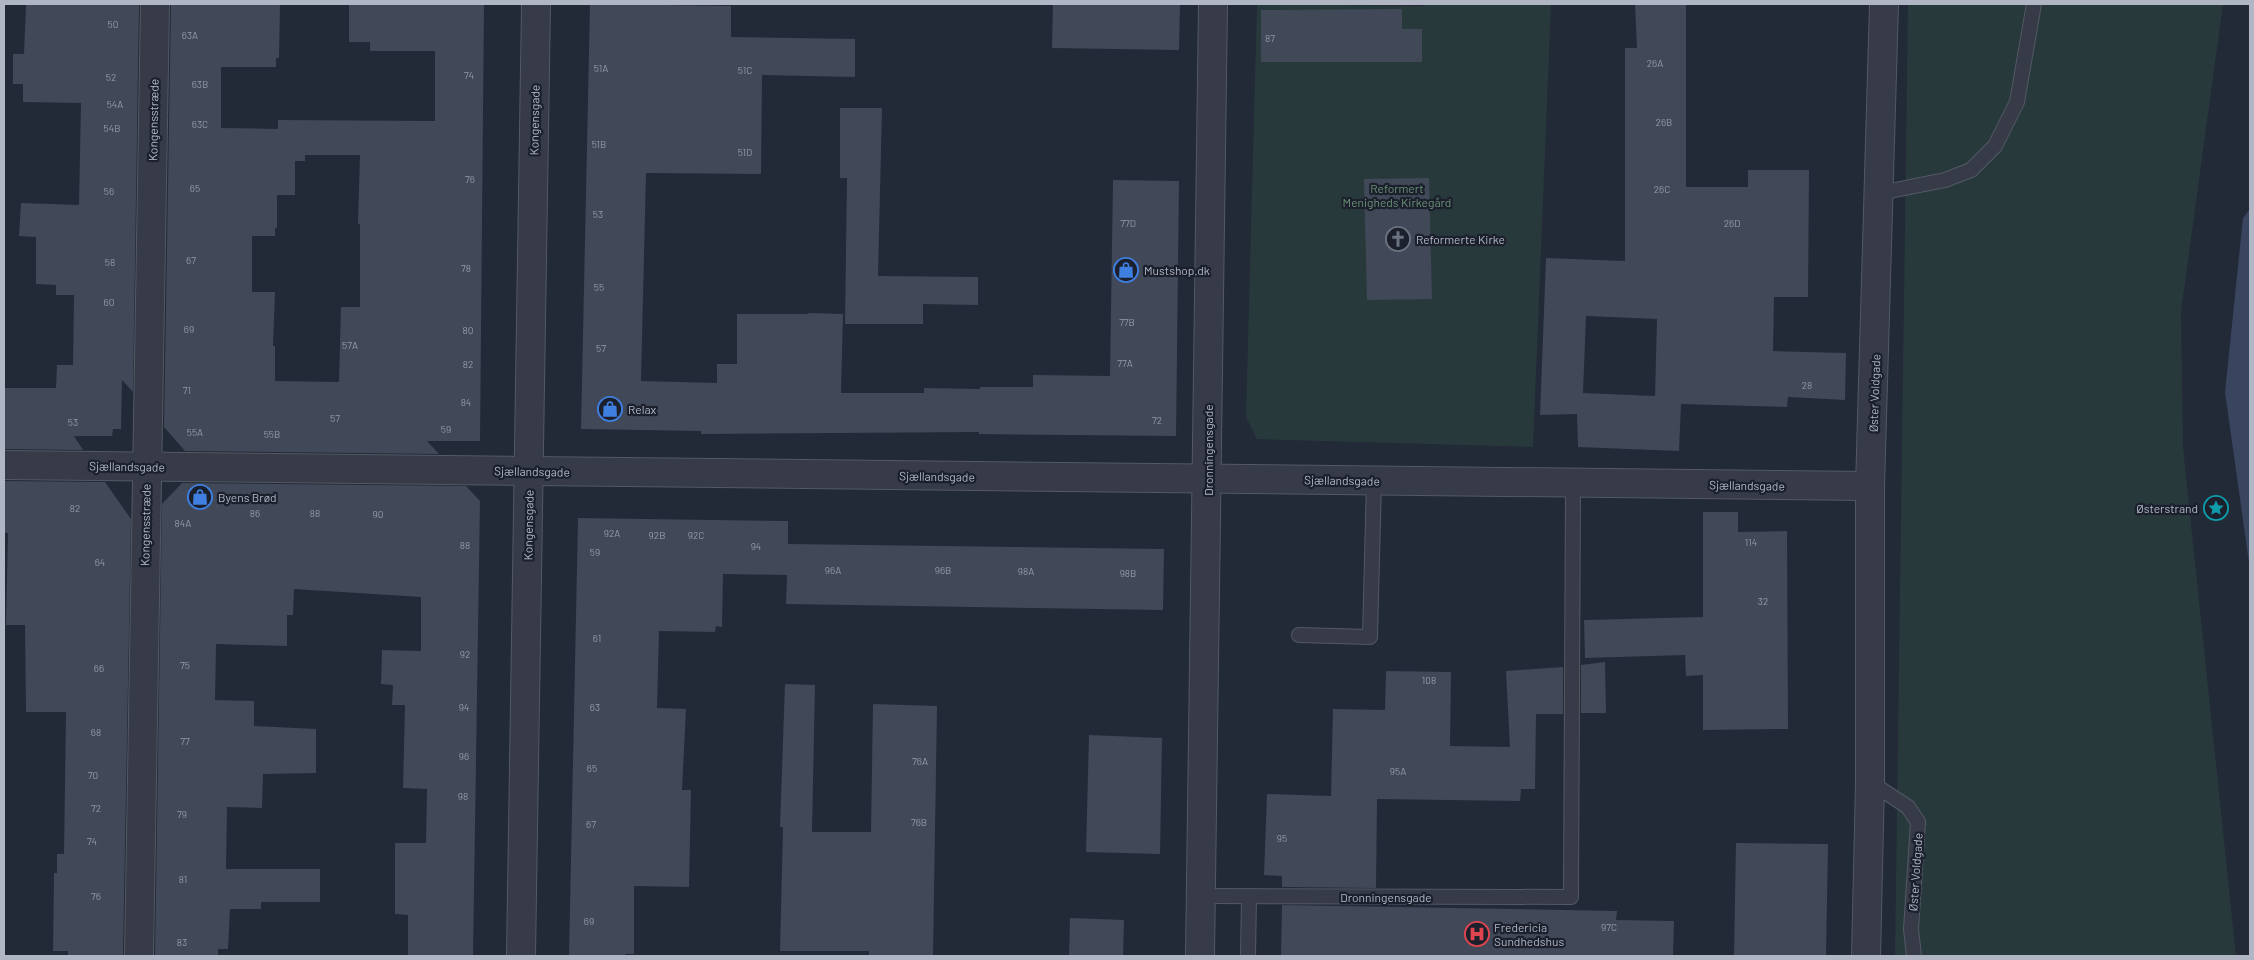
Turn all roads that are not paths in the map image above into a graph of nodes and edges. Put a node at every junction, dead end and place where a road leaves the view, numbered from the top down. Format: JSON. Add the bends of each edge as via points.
{"nodes":[{"id":1,"x":155,"y":4,"type":"edge"},
{"id":2,"x":536,"y":4,"type":"edge"},
{"id":3,"x":1213,"y":4,"type":"edge"},
{"id":4,"x":1884,"y":4,"type":"edge"},
{"id":5,"x":2034,"y":4,"type":"edge"},
{"id":6,"x":1880,"y":193,"type":"junction"},
{"id":7,"x":4,"y":465,"type":"edge"},
{"id":8,"x":146,"y":466,"type":"junction"},
{"id":9,"x":529,"y":471,"type":"junction"},
{"id":10,"x":1208,"y":478,"type":"junction"},
{"id":11,"x":1374,"y":480,"type":"junction"},
{"id":12,"x":1572,"y":483,"type":"junction"},
{"id":13,"x":1870,"y":486,"type":"junction"},
{"id":14,"x":1299,"y":635,"type":"dead end"},
{"id":15,"x":1870,"y":782,"type":"junction"},
{"id":16,"x":1201,"y":896,"type":"junction"},
{"id":17,"x":1249,"y":896,"type":"junction"},
{"id":18,"x":139,"y":956,"type":"edge"},
{"id":19,"x":521,"y":956,"type":"edge"},
{"id":20,"x":1200,"y":956,"type":"edge"},
{"id":21,"x":1248,"y":956,"type":"edge"},
{"id":22,"x":1866,"y":956,"type":"edge"},
{"id":23,"x":1914,"y":956,"type":"edge"}],
"edges":[{"from":1,"to":8,"type":"street","name":"Kongensstræde"},
{"from":2,"to":9,"type":"street","name":"Kongensgade"},
{"from":3,"to":10,"type":"street","name":"Dronningensgade"},
{"from":4,"to":6,"type":"street","name":"Øster Voldgade"},
{"from":5,"to":6,"type":"lane","via":[[2017,102],[1996,146],[1971,170],[1945,180]]},
{"from":6,"to":13,"type":"street","name":"Øster Voldgade"},
{"from":7,"to":8,"type":"street","name":"Sjællandsgade"},
{"from":8,"to":9,"type":"street","name":"Sjællandsgade"},
{"from":8,"to":18,"type":"street","name":"Kongensstræde"},
{"from":9,"to":10,"type":"street","name":"Sjællandsgade"},
{"from":9,"to":19,"type":"street","name":"Kongensgade"},
{"from":10,"to":11,"type":"street","name":"Sjællandsgade"},
{"from":10,"to":16,"type":"street","name":"Dronningensgade"},
{"from":11,"to":12,"type":"street","name":"Sjællandsgade"},
{"from":11,"to":14,"type":"lane","via":[[1370,637]]},
{"from":12,"to":13,"type":"street","name":"Sjællandsgade"},
{"from":12,"to":17,"type":"lane","name":"Dronningensgade","via":[[1571,897]]},
{"from":13,"to":15,"type":"street","name":"Øster Voldgade"},
{"from":15,"to":22,"type":"street","name":"Øster Voldgade"},
{"from":15,"to":23,"type":"lane","name":"Øster Voldgade","via":[[1908,807],[1918,822],[1911,929]]},
{"from":16,"to":17,"type":"lane","name":"Dronningensgade"},
{"from":16,"to":20,"type":"street","name":"Dronningensgade"},
{"from":17,"to":21,"type":"lane"}]}
